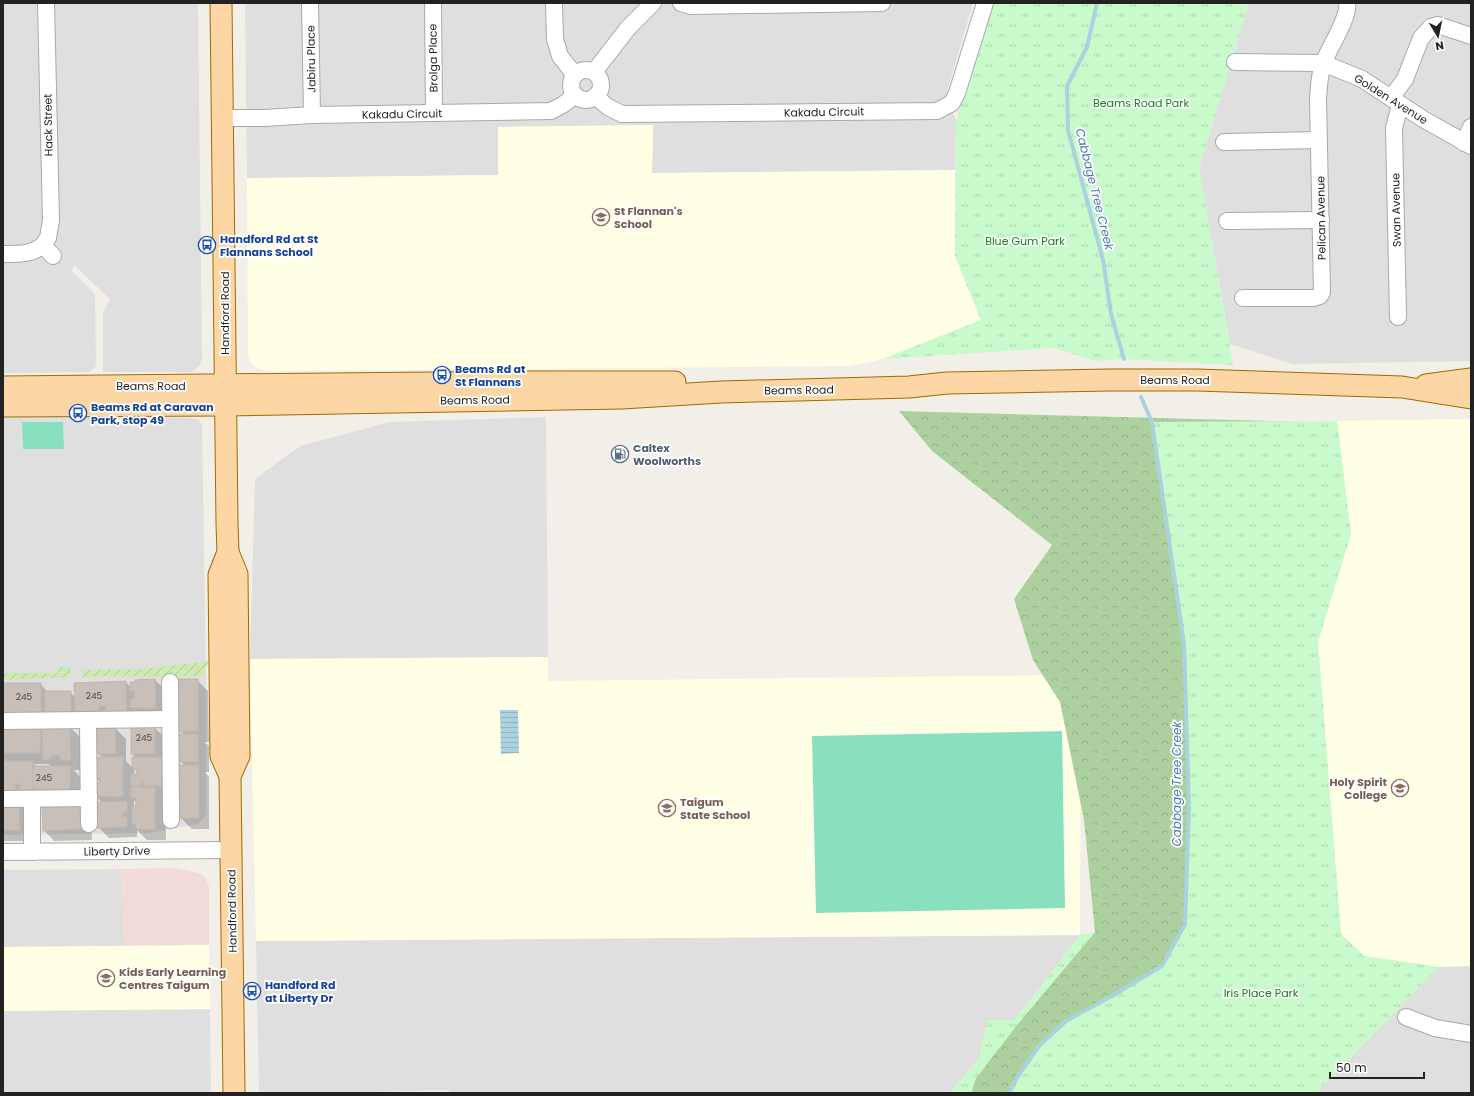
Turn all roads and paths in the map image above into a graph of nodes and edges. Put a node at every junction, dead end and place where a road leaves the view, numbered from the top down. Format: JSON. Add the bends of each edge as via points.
{"nodes":[{"id":1,"x":46,"y":3,"type":"edge"},
{"id":2,"x":222,"y":3,"type":"edge"},
{"id":3,"x":310,"y":3,"type":"edge"},
{"id":4,"x":433,"y":3,"type":"edge"},
{"id":5,"x":554,"y":3,"type":"edge"},
{"id":6,"x":653,"y":3,"type":"edge"},
{"id":7,"x":681,"y":3,"type":"edge"},
{"id":8,"x":882,"y":3,"type":"edge"},
{"id":9,"x":985,"y":3,"type":"edge"},
{"id":10,"x":1346,"y":3,"type":"edge"},
{"id":11,"x":1471,"y":36,"type":"edge"},
{"id":12,"x":1235,"y":62,"type":"dead end"},
{"id":13,"x":1323,"y":63,"type":"junction"},
{"id":14,"x":594,"y":72,"type":"junction"},
{"id":15,"x":575,"y":75,"type":"junction"},
{"id":16,"x":575,"y":94,"type":"junction"},
{"id":17,"x":595,"y":96,"type":"junction"},
{"id":18,"x":1396,"y":102,"type":"junction"},
{"id":19,"x":434,"y":113,"type":"junction"},
{"id":20,"x":312,"y":115,"type":"junction"},
{"id":21,"x":224,"y":118,"type":"junction"},
{"id":22,"x":1471,"y":127,"type":"edge"},
{"id":23,"x":1319,"y":140,"type":"junction"},
{"id":24,"x":1224,"y":142,"type":"dead end"},
{"id":25,"x":1468,"y":145,"type":"edge"},
{"id":26,"x":1320,"y":220,"type":"junction"},
{"id":27,"x":1227,"y":222,"type":"dead end"},
{"id":28,"x":3,"y":254,"type":"edge"},
{"id":29,"x":1243,"y":298,"type":"dead end"},
{"id":30,"x":1398,"y":316,"type":"dead end"},
{"id":31,"x":1471,"y":379,"type":"edge"},
{"id":32,"x":3,"y":387,"type":"edge"},
{"id":33,"x":1402,"y":388,"type":"junction"},
{"id":34,"x":225,"y":395,"type":"junction"},
{"id":35,"x":1471,"y":398,"type":"edge"},
{"id":36,"x":3,"y":406,"type":"edge"},
{"id":37,"x":170,"y":682,"type":"dead end"},
{"id":38,"x":170,"y":719,"type":"junction"},
{"id":39,"x":3,"y":721,"type":"edge"},
{"id":40,"x":88,"y":721,"type":"junction"},
{"id":41,"x":89,"y":798,"type":"junction"},
{"id":42,"x":3,"y":799,"type":"edge"},
{"id":43,"x":32,"y":799,"type":"junction"},
{"id":44,"x":171,"y":820,"type":"dead end"},
{"id":45,"x":88,"y":824,"type":"dead end"},
{"id":46,"x":231,"y":850,"type":"junction"},
{"id":47,"x":3,"y":852,"type":"edge"},
{"id":48,"x":32,"y":852,"type":"junction"},
{"id":49,"x":1406,"y":1018,"type":"dead end"},
{"id":50,"x":1471,"y":1034,"type":"edge"},
{"id":51,"x":234,"y":1093,"type":"edge"}],
"edges":[{"from":1,"to":28,"type":"street","name":"Hack Street","via":[[51,220],[48,251]]},
{"from":2,"to":21,"type":"main road","name":"Handford Road"},
{"from":3,"to":20,"type":"street","name":"Jabiru Place"},
{"from":4,"to":19,"type":"street","name":"Brolga Place"},
{"from":5,"to":15,"type":"street","via":[[555,39],[560,56]]},
{"from":6,"to":14,"type":"street","via":[[628,28]]},
{"from":7,"to":8,"type":"street","via":[[691,6]]},
{"from":9,"to":17,"type":"street","name":"Kakadu Circuit","via":[[957,93],[952,103],[938,111],[622,114]]},
{"from":10,"to":13,"type":"street","name":"Pelican Avenue","via":[[1347,12]]},
{"from":11,"to":18,"type":"street","via":[[1438,25],[1431,26],[1421,38]]},
{"from":12,"to":13,"type":"street","name":"Golden Avenue"},
{"from":13,"to":18,"type":"street","name":"Golden Avenue","via":[[1362,79]]},
{"from":13,"to":23,"type":"street","name":"Pelican Avenue","via":[[1319,79]]},
{"from":14,"to":15,"type":"street","via":[[582,70]]},
{"from":14,"to":17,"type":"street","via":[[601,84]]},
{"from":15,"to":16,"type":"street","via":[[571,87]]},
{"from":16,"to":17,"type":"street","via":[[587,99]]},
{"from":16,"to":19,"type":"street","name":"Kakadu Circuit","via":[[551,111]]},
{"from":18,"to":25,"type":"street","name":"Golden Avenue"},
{"from":18,"to":30,"type":"street","name":"Swan Avenue","via":[[1394,128]]},
{"from":19,"to":20,"type":"street","name":"Kakadu Circuit"},
{"from":20,"to":21,"type":"street","name":"Kakadu Circuit"},
{"from":21,"to":34,"type":"main road","name":"Handford Road"},
{"from":22,"to":25,"type":"street"},
{"from":23,"to":24,"type":"street"},
{"from":23,"to":26,"type":"street","name":"Pelican Avenue"},
{"from":26,"to":27,"type":"street"},
{"from":26,"to":29,"type":"street","name":"Pelican Avenue","via":[[1320,296]]},
{"from":31,"to":33,"type":"main road","name":"Beams Road"},
{"from":32,"to":34,"type":"main road","name":"Beams Road"},
{"from":33,"to":34,"type":"main road","name":"Beams Road","via":[[1197,380],[947,383],[909,387],[737,391],[622,398]]},
{"from":33,"to":35,"type":"main road","name":"Beams Road"},
{"from":34,"to":36,"type":"main road","name":"Beams Road"},
{"from":34,"to":46,"type":"main road","name":"Handford Road","via":[[228,552],[237,574],[239,684],[239,756],[230,776]]},
{"from":37,"to":38,"type":"street"},
{"from":38,"to":40,"type":"street"},
{"from":38,"to":44,"type":"street"},
{"from":39,"to":40,"type":"street"},
{"from":40,"to":41,"type":"street"},
{"from":41,"to":43,"type":"street"},
{"from":41,"to":45,"type":"street"},
{"from":42,"to":43,"type":"street"},
{"from":43,"to":48,"type":"street"},
{"from":46,"to":48,"type":"street","name":"Liberty Drive"},
{"from":46,"to":51,"type":"main road","name":"Handford Road"},
{"from":47,"to":48,"type":"street","name":"Liberty Drive"},
{"from":49,"to":50,"type":"street","via":[[1435,1028]]}]}
